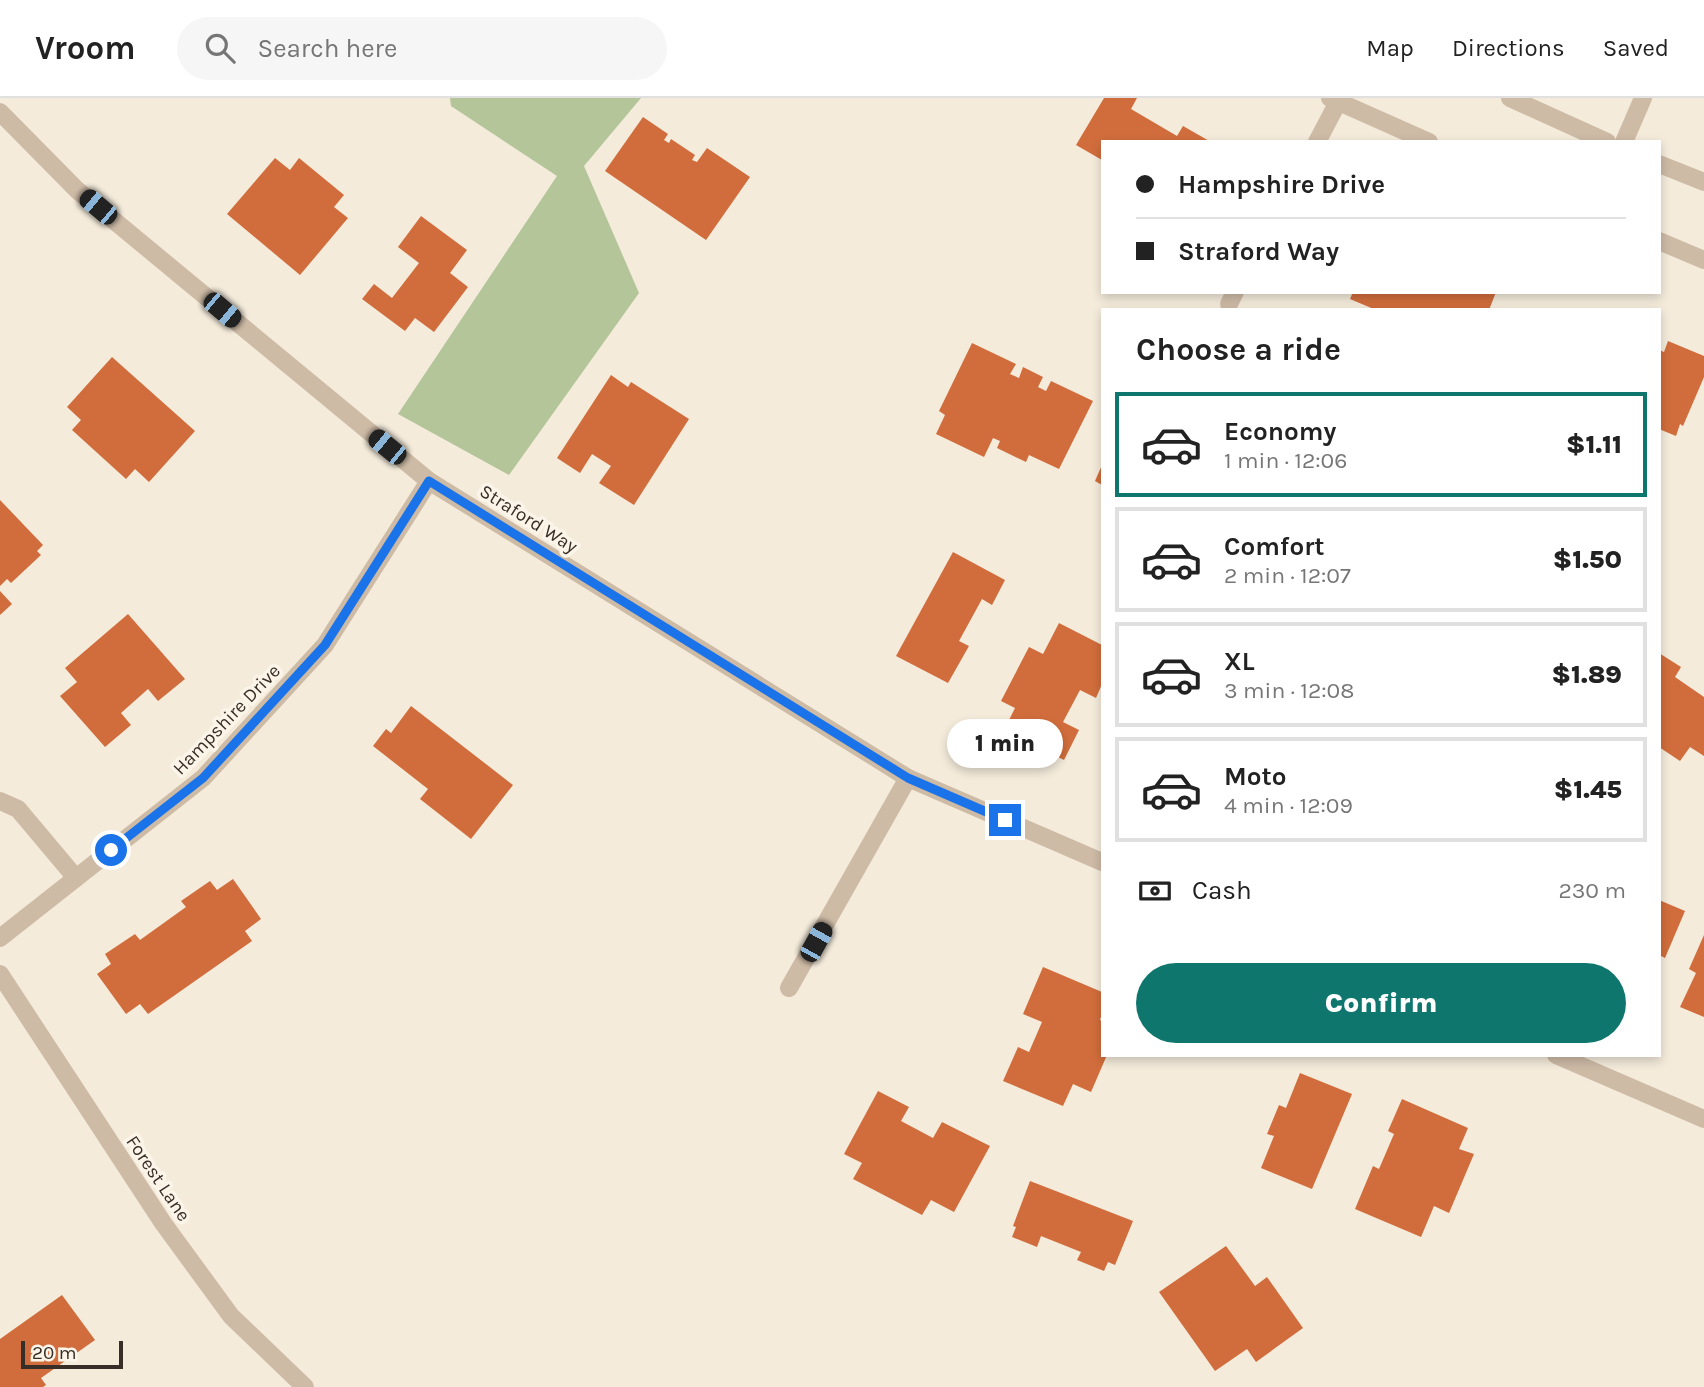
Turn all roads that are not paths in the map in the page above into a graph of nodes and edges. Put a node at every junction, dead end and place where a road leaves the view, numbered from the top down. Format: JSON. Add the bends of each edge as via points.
{"nodes":[{"id":1,"x":1510,"y":98,"type":"edge"},
{"id":2,"x":1643,"y":98,"type":"edge"},
{"id":3,"x":1334,"y":100,"type":"edge"},
{"id":4,"x":0,"y":112,"type":"edge"},
{"id":5,"x":1318,"y":140,"type":"edge"},
{"id":6,"x":1424,"y":140,"type":"edge"},
{"id":7,"x":1603,"y":140,"type":"edge"},
{"id":8,"x":1625,"y":140,"type":"edge"},
{"id":9,"x":1661,"y":165,"type":"edge"},
{"id":10,"x":1704,"y":182,"type":"edge"},
{"id":11,"x":1661,"y":242,"type":"edge"},
{"id":12,"x":1704,"y":260,"type":"edge"},
{"id":13,"x":429,"y":481,"type":"junction"},
{"id":14,"x":908,"y":778,"type":"junction"},
{"id":15,"x":0,"y":801,"type":"edge"},
{"id":16,"x":1101,"y":862,"type":"edge"},
{"id":17,"x":76,"y":878,"type":"junction"},
{"id":18,"x":0,"y":938,"type":"edge"},
{"id":19,"x":0,"y":974,"type":"edge"},
{"id":20,"x":789,"y":988,"type":"dead end"},
{"id":21,"x":1561,"y":1057,"type":"edge"},
{"id":22,"x":1704,"y":1119,"type":"edge"},
{"id":23,"x":305,"y":1387,"type":"edge"}],
"edges":[{"from":1,"to":7,"type":"street"},
{"from":2,"to":8,"type":"street"},
{"from":3,"to":5,"type":"street"},
{"from":3,"to":6,"type":"street"},
{"from":4,"to":13,"type":"street","name":"Straford Way","via":[[77,190]]},
{"from":9,"to":10,"type":"street"},
{"from":11,"to":12,"type":"street"},
{"from":13,"to":14,"type":"street","name":"Straford Way"},
{"from":13,"to":17,"type":"street","name":"Hampshire Drive","via":[[325,645],[203,778]]},
{"from":14,"to":16,"type":"street","name":"Straford Way"},
{"from":14,"to":20,"type":"street"},
{"from":15,"to":17,"type":"street","via":[[18,809]]},
{"from":17,"to":18,"type":"street","name":"Hampshire Drive"},
{"from":19,"to":23,"type":"street","name":"Forest Lane","via":[[163,1223],[231,1316]]},
{"from":21,"to":22,"type":"street"}]}
